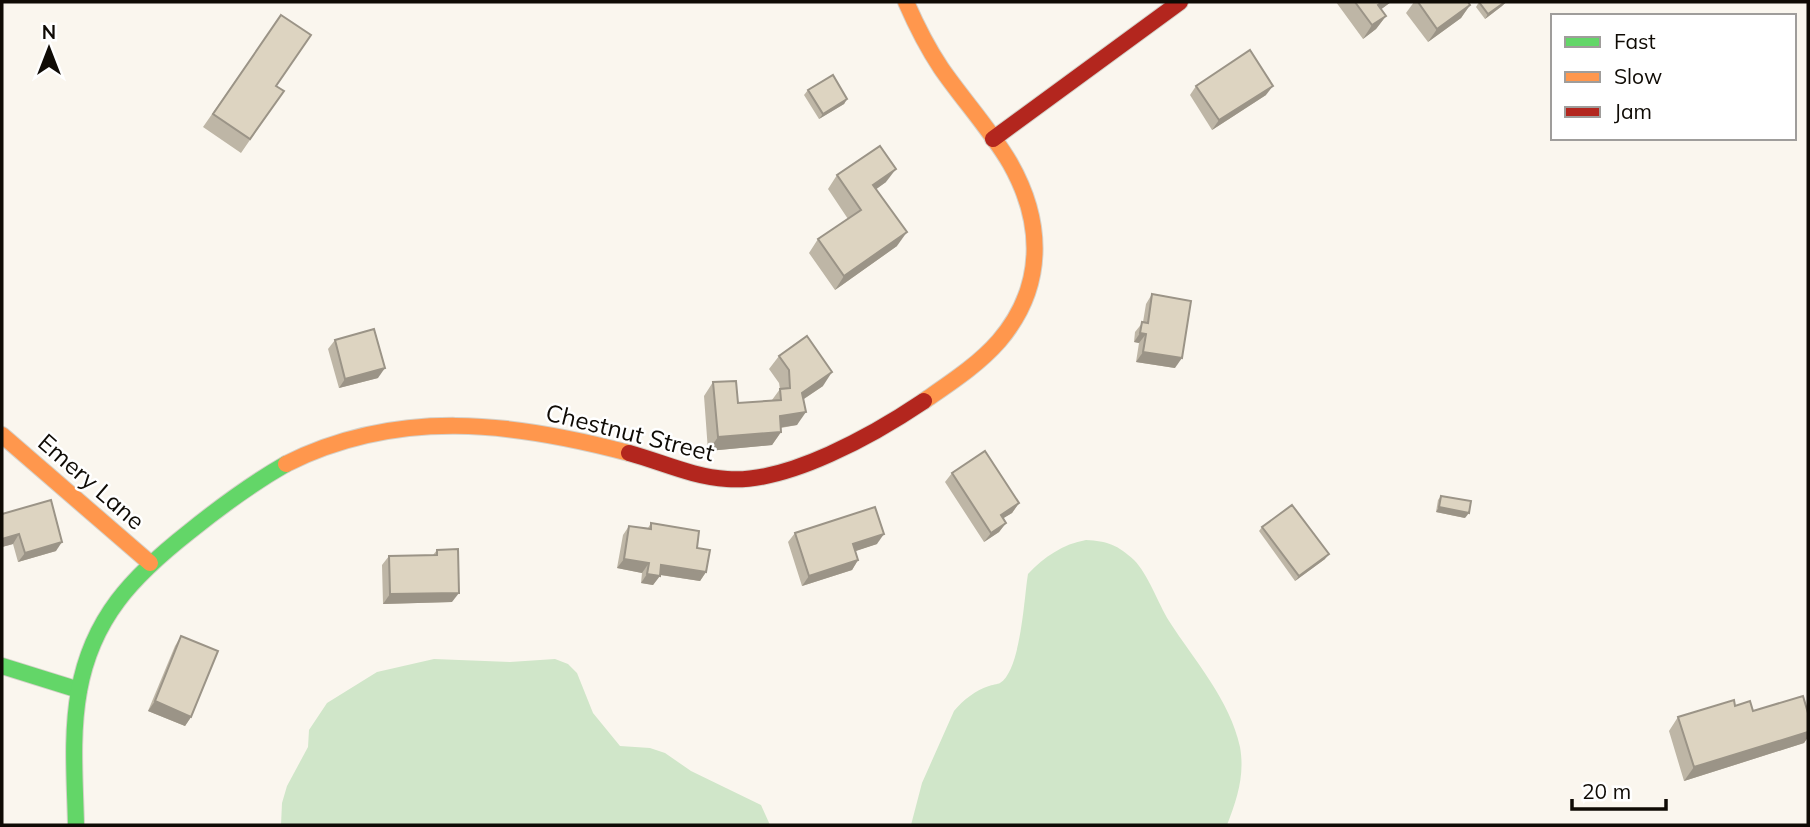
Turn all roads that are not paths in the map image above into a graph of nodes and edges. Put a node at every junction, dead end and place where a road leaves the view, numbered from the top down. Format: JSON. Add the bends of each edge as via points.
{"nodes":[{"id":1,"x":906,"y":2,"type":"edge"},
{"id":2,"x":1180,"y":2,"type":"edge"},
{"id":3,"x":993,"y":139,"type":"junction"},
{"id":4,"x":2,"y":435,"type":"edge"},
{"id":5,"x":150,"y":563,"type":"junction"},
{"id":6,"x":2,"y":666,"type":"edge"},
{"id":7,"x":79,"y":690,"type":"junction"},
{"id":8,"x":76,"y":825,"type":"edge"}],
"edges":[{"from":1,"to":3,"type":"street","name":"Chestnut Street","via":[[940,68]]},
{"from":2,"to":3,"type":"street"},
{"from":3,"to":5,"type":"street","name":"Chestnut Street","via":[[1019,182],[1033,223],[1034,270],[1019,310],[997,343],[975,363],[905,413],[848,445],[778,474],[741,480],[692,473],[591,443],[513,429],[438,426],[377,431],[322,447],[262,478]]},
{"from":4,"to":5,"type":"street","name":"Emery Lane"},
{"from":5,"to":7,"type":"street","name":"Chestnut Street","via":[[103,624]]},
{"from":6,"to":7,"type":"street"},
{"from":7,"to":8,"type":"street","name":"Chestnut Street"}]}
